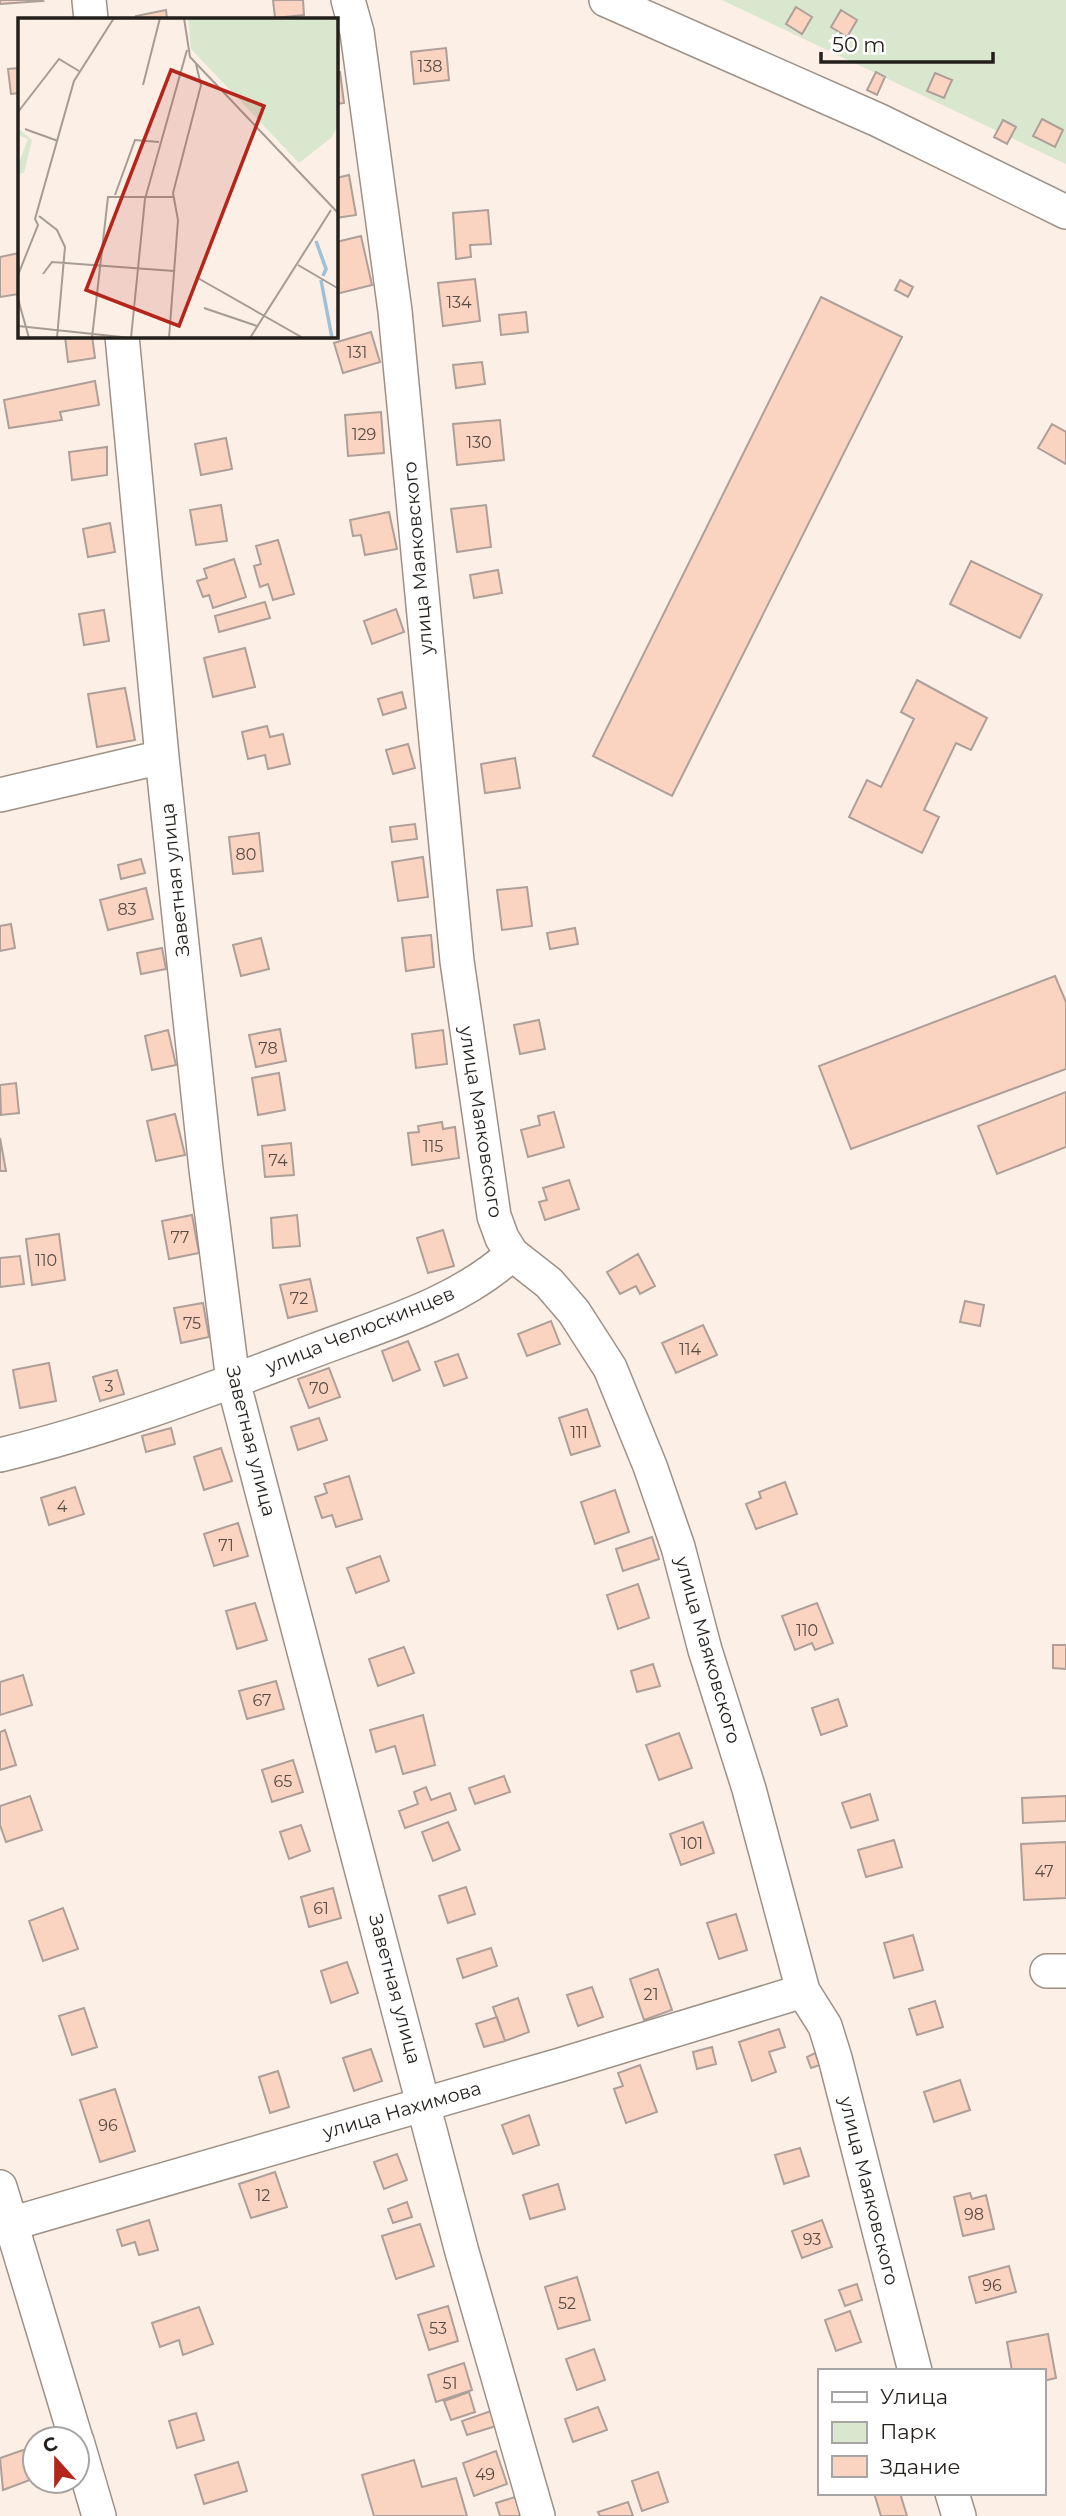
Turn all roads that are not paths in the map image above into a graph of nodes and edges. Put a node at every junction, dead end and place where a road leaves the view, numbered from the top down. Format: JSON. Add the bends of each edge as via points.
{"nodes":[{"id":1,"x":89,"y":0,"type":"edge"},
{"id":2,"x":348,"y":0,"type":"edge"},
{"id":3,"x":606,"y":0,"type":"edge"},
{"id":4,"x":91,"y":18,"type":"edge"},
{"id":5,"x":1066,"y":212,"type":"edge"},
{"id":6,"x":122,"y":338,"type":"edge"},
{"id":7,"x":162,"y":757,"type":"junction"},
{"id":8,"x":0,"y":795,"type":"edge"},
{"id":9,"x":512,"y":1254,"type":"junction"},
{"id":10,"x":233,"y":1381,"type":"junction"},
{"id":11,"x":0,"y":1455,"type":"edge"},
{"id":12,"x":803,"y":1991,"type":"junction"},
{"id":13,"x":425,"y":2103,"type":"junction"},
{"id":14,"x":0,"y":2187,"type":"edge"},
{"id":15,"x":5,"y":2225,"type":"edge"},
{"id":16,"x":914,"y":2369,"type":"edge"},
{"id":17,"x":72,"y":2425,"type":"edge"},
{"id":18,"x":91,"y":2488,"type":"edge"},
{"id":19,"x":953,"y":2495,"type":"edge"},
{"id":20,"x":99,"y":2516,"type":"edge"},
{"id":21,"x":538,"y":2516,"type":"edge"},
{"id":22,"x":959,"y":2516,"type":"edge"}],
"edges":[{"from":1,"to":4,"type":"street"},
{"from":2,"to":9,"type":"street","name":"улица Маяковского","via":[[357,32],[395,312],[457,961],[494,1216]]},
{"from":3,"to":5,"type":"street","via":[[878,120]]},
{"from":6,"to":7,"type":"street","name":"Заветная улица"},
{"from":7,"to":8,"type":"street"},
{"from":7,"to":10,"type":"street","name":"Заветная улица"},
{"from":9,"to":10,"type":"street","name":"улица Челюскинцев","via":[[448,1297]]},
{"from":9,"to":12,"type":"street","name":"улица Маяковского","via":[[549,1283],[574,1312],[610,1368],[650,1466],[749,1789]]},
{"from":10,"to":11,"type":"street","name":"улица Челюскинцев","via":[[141,1415]]},
{"from":10,"to":13,"type":"street","name":"Заветная улица"},
{"from":12,"to":13,"type":"street","name":"улица Нахимова"},
{"from":12,"to":16,"type":"street","name":"улица Маяковского","via":[[825,2026],[835,2058]]},
{"from":13,"to":15,"type":"street","name":"улица Нахимова"},
{"from":13,"to":21,"type":"street","name":"Заветная улица","via":[[462,2252]]},
{"from":14,"to":15,"type":"street"},
{"from":15,"to":17,"type":"street"},
{"from":18,"to":20,"type":"street"},
{"from":19,"to":22,"type":"street"}]}
